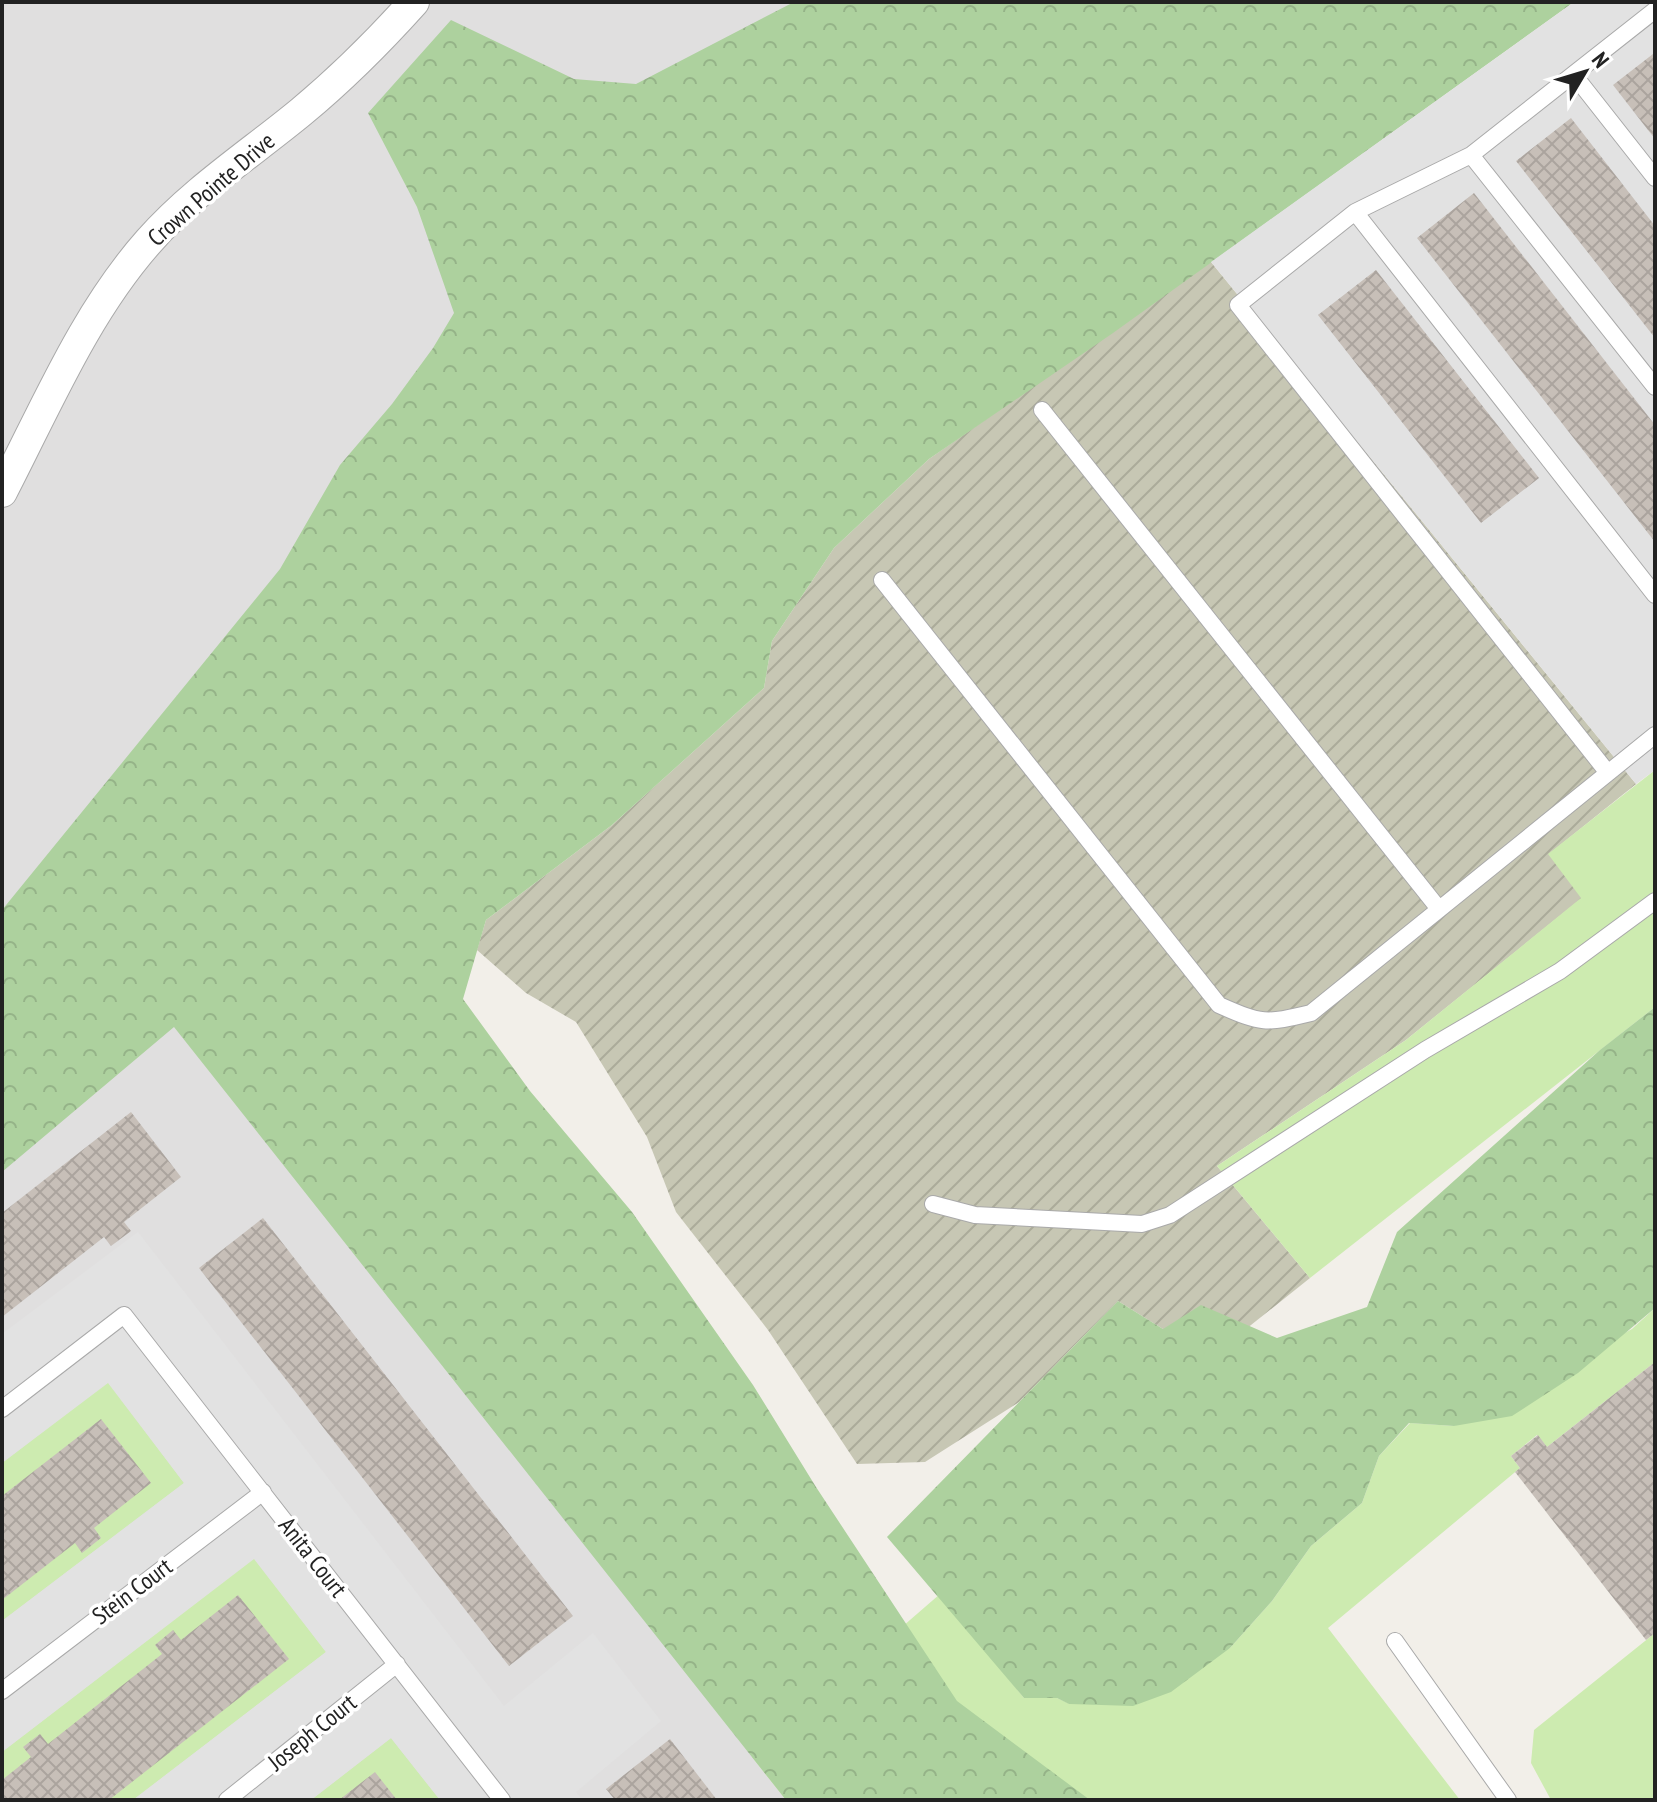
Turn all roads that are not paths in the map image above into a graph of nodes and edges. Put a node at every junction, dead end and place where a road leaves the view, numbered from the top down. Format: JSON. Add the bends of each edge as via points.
{"nodes":[{"id":1,"x":414,"y":2,"type":"edge"},
{"id":2,"x":1655,"y":10,"type":"edge"},
{"id":3,"x":1574,"y":75,"type":"junction"},
{"id":4,"x":1471,"y":155,"type":"junction"},
{"id":5,"x":1655,"y":178,"type":"edge"},
{"id":6,"x":1355,"y":212,"type":"junction"},
{"id":7,"x":1655,"y":387,"type":"edge"},
{"id":8,"x":1042,"y":410,"type":"dead end"},
{"id":9,"x":2,"y":492,"type":"edge"},
{"id":10,"x":882,"y":580,"type":"dead end"},
{"id":11,"x":1655,"y":595,"type":"edge"},
{"id":12,"x":1655,"y":735,"type":"edge"},
{"id":13,"x":1608,"y":773,"type":"junction"},
{"id":14,"x":1655,"y":901,"type":"edge"},
{"id":15,"x":1439,"y":909,"type":"junction"},
{"id":16,"x":933,"y":1204,"type":"dead end"},
{"id":17,"x":2,"y":1409,"type":"edge"},
{"id":18,"x":263,"y":1492,"type":"junction"},
{"id":19,"x":1395,"y":1641,"type":"dead end"},
{"id":20,"x":397,"y":1664,"type":"junction"},
{"id":21,"x":2,"y":1691,"type":"edge"},
{"id":22,"x":227,"y":1800,"type":"edge"},
{"id":23,"x":502,"y":1800,"type":"edge"},
{"id":24,"x":1508,"y":1800,"type":"edge"}],
"edges":[{"from":1,"to":9,"type":"street","name":"Crown Pointe Drive","via":[[339,81],[150,239],[92,321]]},
{"from":2,"to":3,"type":"lane"},
{"from":3,"to":4,"type":"lane"},
{"from":3,"to":5,"type":"lane"},
{"from":4,"to":6,"type":"lane"},
{"from":4,"to":7,"type":"lane"},
{"from":6,"to":11,"type":"lane"},
{"from":6,"to":13,"type":"lane","via":[[1238,305]]},
{"from":8,"to":15,"type":"lane"},
{"from":10,"to":15,"type":"lane","via":[[1219,1005],[1268,1022],[1311,1013]]},
{"from":12,"to":13,"type":"lane"},
{"from":13,"to":15,"type":"lane"},
{"from":14,"to":16,"type":"lane","via":[[1560,971],[1425,1050],[1170,1215],[1142,1224],[975,1215]]},
{"from":17,"to":18,"type":"lane","name":"Anita Court","via":[[124,1315]]},
{"from":18,"to":20,"type":"lane","name":"Anita Court"},
{"from":18,"to":21,"type":"lane","name":"Stein Court"},
{"from":19,"to":24,"type":"lane"},
{"from":20,"to":22,"type":"lane","name":"Joseph Court"},
{"from":20,"to":23,"type":"lane","name":"Anita Court"}]}
